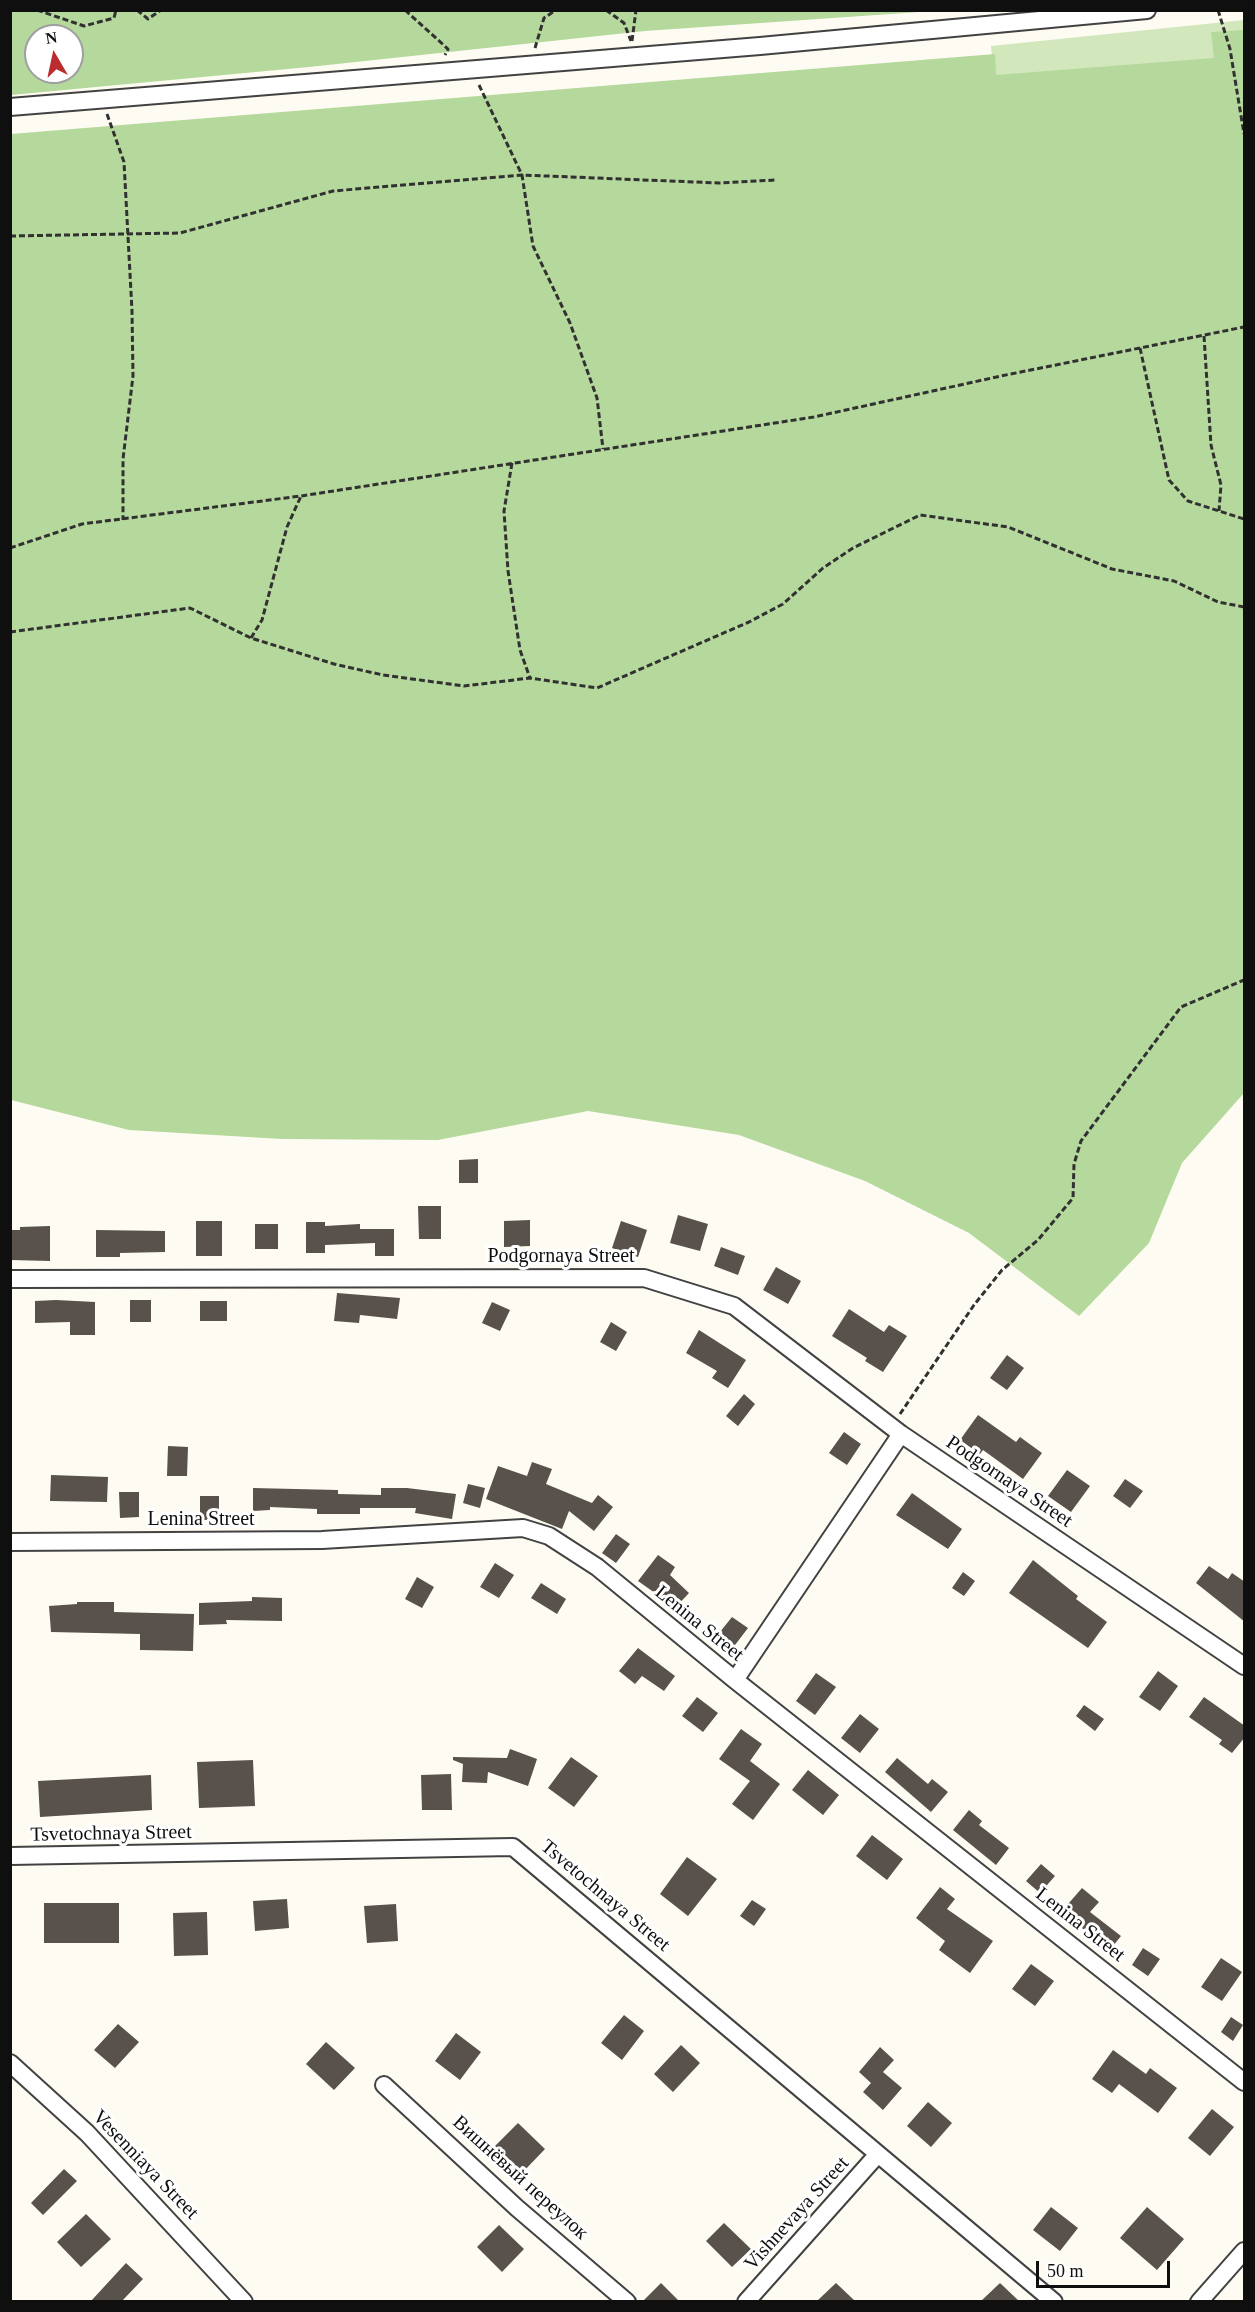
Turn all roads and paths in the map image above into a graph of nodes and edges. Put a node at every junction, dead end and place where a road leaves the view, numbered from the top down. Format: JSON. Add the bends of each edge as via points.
{"nodes":[{"id":1,"x":37,"y":10,"type":"edge"},
{"id":2,"x":116,"y":10,"type":"edge"},
{"id":3,"x":137,"y":10,"type":"edge"},
{"id":4,"x":161,"y":10,"type":"edge"},
{"id":5,"x":405,"y":10,"type":"edge"},
{"id":6,"x":556,"y":10,"type":"edge"},
{"id":7,"x":606,"y":10,"type":"edge"},
{"id":8,"x":636,"y":10,"type":"edge"},
{"id":9,"x":1147,"y":10,"type":"edge"},
{"id":10,"x":1218,"y":10,"type":"edge"},
{"id":11,"x":632,"y":42,"type":"junction"},
{"id":12,"x":614,"y":59,"type":"junction"},
{"id":13,"x":530,"y":65,"type":"junction"},
{"id":14,"x":472,"y":70,"type":"junction"},
{"id":15,"x":437,"y":73,"type":"junction"},
{"id":16,"x":101,"y":100,"type":"junction"},
{"id":17,"x":10,"y":107,"type":"edge"},
{"id":18,"x":1245,"y":134,"type":"edge"},
{"id":19,"x":522,"y":175,"type":"junction"},
{"id":20,"x":776,"y":180,"type":"dead end"},
{"id":21,"x":128,"y":234,"type":"junction"},
{"id":22,"x":10,"y":236,"type":"edge"},
{"id":23,"x":1245,"y":327,"type":"edge"},
{"id":24,"x":1204,"y":336,"type":"junction"},
{"id":25,"x":1140,"y":348,"type":"junction"},
{"id":26,"x":603,"y":449,"type":"junction"},
{"id":27,"x":512,"y":463,"type":"junction"},
{"id":28,"x":302,"y":496,"type":"junction"},
{"id":29,"x":1219,"y":511,"type":"junction"},
{"id":30,"x":1245,"y":519,"type":"edge"},
{"id":31,"x":123,"y":520,"type":"junction"},
{"id":32,"x":10,"y":548,"type":"edge"},
{"id":33,"x":1245,"y":607,"type":"edge"},
{"id":34,"x":10,"y":632,"type":"edge"},
{"id":35,"x":251,"y":638,"type":"junction"},
{"id":36,"x":530,"y":678,"type":"junction"},
{"id":37,"x":1245,"y":980,"type":"edge"},
{"id":38,"x":10,"y":1280,"type":"edge"},
{"id":39,"x":897,"y":1430,"type":"junction"},
{"id":40,"x":10,"y":1542,"type":"edge"},
{"id":41,"x":1245,"y":1666,"type":"edge"},
{"id":42,"x":735,"y":1680,"type":"junction"},
{"id":43,"x":10,"y":1857,"type":"edge"},
{"id":44,"x":10,"y":2063,"type":"edge"},
{"id":45,"x":1245,"y":2082,"type":"edge"},
{"id":46,"x":384,"y":2085,"type":"dead end"},
{"id":47,"x":878,"y":2154,"type":"junction"},
{"id":48,"x":1245,"y":2251,"type":"edge"},
{"id":49,"x":244,"y":2301,"type":"edge"},
{"id":50,"x":627,"y":2301,"type":"edge"},
{"id":51,"x":746,"y":2301,"type":"edge"},
{"id":52,"x":1054,"y":2301,"type":"edge"},
{"id":53,"x":1199,"y":2301,"type":"edge"}],
"edges":[{"from":1,"to":2,"type":"path","via":[[84,26],[114,18]]},
{"from":3,"to":4,"type":"path","via":[[148,19]]},
{"from":5,"to":15,"type":"path","via":[[448,49]]},
{"from":6,"to":13,"type":"path","via":[[544,18]]},
{"from":7,"to":11,"type":"path","via":[[624,23]]},
{"from":8,"to":11,"type":"path"},
{"from":9,"to":12,"type":"street"},
{"from":10,"to":18,"type":"path","via":[[1230,49]]},
{"from":11,"to":12,"type":"path"},
{"from":12,"to":13,"type":"street"},
{"from":13,"to":14,"type":"street"},
{"from":14,"to":15,"type":"street"},
{"from":14,"to":19,"type":"path"},
{"from":15,"to":16,"type":"street"},
{"from":16,"to":17,"type":"street"},
{"from":16,"to":21,"type":"path","via":[[124,162]]},
{"from":19,"to":20,"type":"path","via":[[719,183]]},
{"from":19,"to":21,"type":"path","via":[[333,191],[180,233]]},
{"from":19,"to":26,"type":"path","via":[[533,246],[570,323],[597,398]]},
{"from":21,"to":22,"type":"path"},
{"from":21,"to":31,"type":"path","via":[[133,376],[123,459]]},
{"from":23,"to":24,"type":"path"},
{"from":24,"to":25,"type":"path"},
{"from":24,"to":29,"type":"path","via":[[1211,445],[1221,484]]},
{"from":25,"to":26,"type":"path","via":[[814,417]]},
{"from":25,"to":29,"type":"path","via":[[1169,480],[1188,501]]},
{"from":26,"to":27,"type":"path"},
{"from":27,"to":28,"type":"path"},
{"from":27,"to":36,"type":"path","via":[[504,511],[508,572],[520,650]]},
{"from":28,"to":31,"type":"path"},
{"from":28,"to":35,"type":"path","via":[[287,527],[262,620]]},
{"from":29,"to":30,"type":"path"},
{"from":31,"to":32,"type":"path","via":[[82,524]]},
{"from":33,"to":36,"type":"path","via":[[1218,602],[1174,581],[1112,569],[1008,527],[920,515],[853,548],[783,604],[597,688]]},
{"from":34,"to":35,"type":"path","via":[[190,608]]},
{"from":35,"to":36,"type":"path","via":[[383,675],[464,686]]},
{"from":37,"to":39,"type":"path","via":[[1181,1007],[1081,1141],[1074,1164],[1073,1198],[1038,1240],[1002,1269],[974,1305]]},
{"from":38,"to":39,"type":"street","name":"Podgornaya Street","via":[[644,1278],[734,1306]]},
{"from":39,"to":41,"type":"street","name":"Podgornaya Street"},
{"from":39,"to":42,"type":"street"},
{"from":40,"to":42,"type":"street","name":"Lenina Street","via":[[322,1540],[523,1528],[549,1536],[597,1566]]},
{"from":42,"to":45,"type":"street","name":"Lenina Street"},
{"from":43,"to":47,"type":"street","name":"Tsvetochnaya Street","via":[[513,1847]]},
{"from":44,"to":49,"type":"street","name":"Vesenniaya Street","via":[[87,2133]]},
{"from":46,"to":50,"type":"street","name":"Вишнёвый переулок","via":[[517,2208]]},
{"from":47,"to":51,"type":"street","name":"Vishnevaya Street"},
{"from":47,"to":52,"type":"street","name":"Tsvetochnaya Street"},
{"from":48,"to":53,"type":"street"}]}
